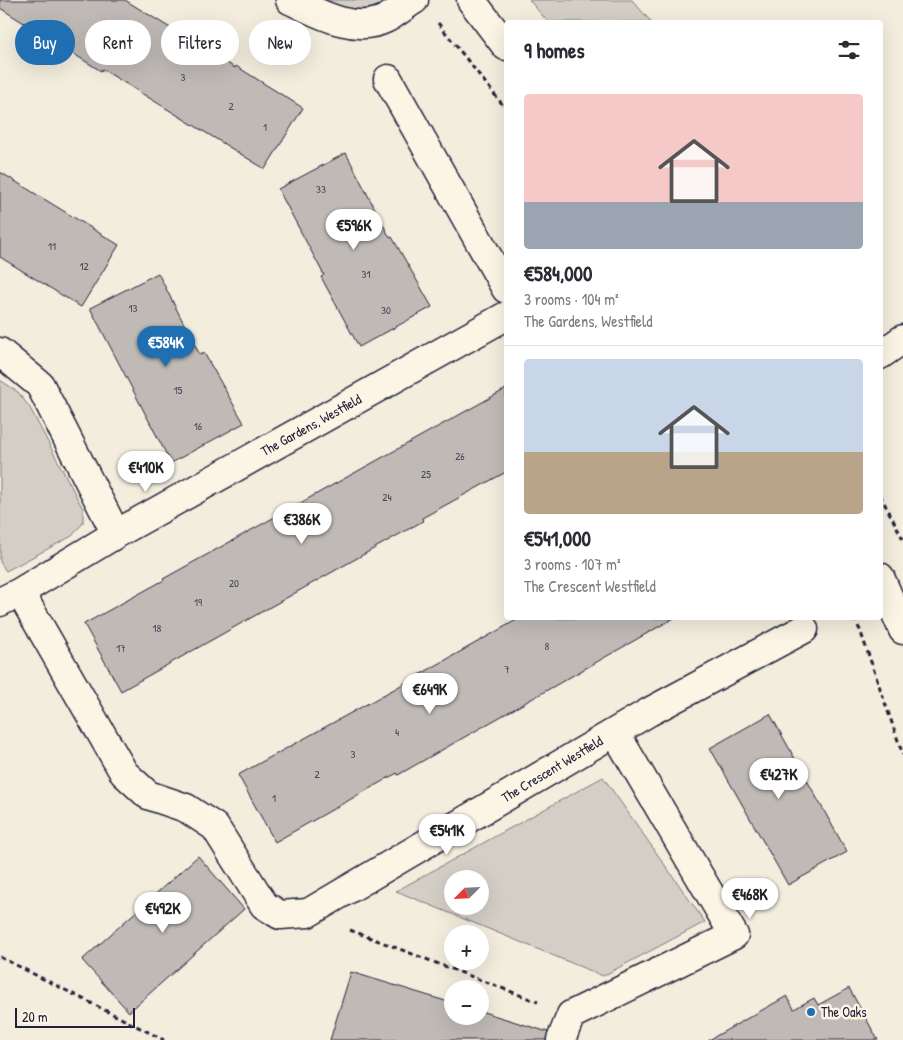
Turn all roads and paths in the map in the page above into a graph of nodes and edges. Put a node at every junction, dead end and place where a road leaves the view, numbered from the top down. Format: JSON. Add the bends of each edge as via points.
{"nodes":[{"id":1,"x":290,"y":0,"type":"edge"},
{"id":2,"x":471,"y":0,"type":"edge"},
{"id":3,"x":423,"y":8,"type":"edge"},
{"id":4,"x":504,"y":43,"type":"edge"},
{"id":5,"x":388,"y":79,"type":"dead end"},
{"id":6,"x":504,"y":107,"type":"edge"},
{"id":7,"x":504,"y":285,"type":"edge"},
{"id":8,"x":504,"y":317,"type":"edge"},
{"id":9,"x":903,"y":339,"type":"edge"},
{"id":10,"x":0,"y":352,"type":"edge"},
{"id":11,"x":883,"y":353,"type":"edge"},
{"id":12,"x":883,"y":501,"type":"edge"},
{"id":13,"x":116,"y":534,"type":"junction"},
{"id":14,"x":903,"y":539,"type":"edge"},
{"id":15,"x":883,"y":584,"type":"edge"},
{"id":16,"x":10,"y":597,"type":"edge"},
{"id":17,"x":855,"y":620,"type":"edge"},
{"id":18,"x":804,"y":629,"type":"dead end"},
{"id":19,"x":903,"y":630,"type":"edge"},
{"id":20,"x":615,"y":732,"type":"junction"},
{"id":21,"x":903,"y":755,"type":"edge"},
{"id":22,"x":124,"y":774,"type":"joint"},
{"id":23,"x":308,"y":913,"type":"junction"},
{"id":24,"x":0,"y":957,"type":"edge"},
{"id":25,"x":566,"y":1028,"type":"edge"},
{"id":26,"x":164,"y":1040,"type":"edge"}],
"edges":[{"from":1,"to":3,"type":"street","via":[[329,18],[363,25]]},
{"from":2,"to":4,"type":"street"},
{"from":3,"to":6,"type":"path"},
{"from":5,"to":7,"type":"street"},
{"from":8,"to":13,"type":"street","name":"The Gardens, Westfield"},
{"from":9,"to":11,"type":"street"},
{"from":10,"to":13,"type":"street","via":[[40,385]]},
{"from":12,"to":14,"type":"path"},
{"from":13,"to":16,"type":"street","name":"The Gardens, Westfield"},
{"from":15,"to":19,"type":"street"},
{"from":16,"to":22,"type":"street","name":"The Gardens, Westfield"},
{"from":17,"to":21,"type":"path"},
{"from":18,"to":20,"type":"street","name":"The Crescent Westfield"},
{"from":20,"to":23,"type":"street","name":"The Crescent Westfield"},
{"from":20,"to":25,"type":"street","via":[[734,934]]},
{"from":22,"to":23,"type":"street","name":"The Crescent Westfield","via":[[148,795],[186,808],[215,828],[264,904],[280,915]]},
{"from":23,"to":25,"type":"path"},
{"from":24,"to":26,"type":"path"}]}
